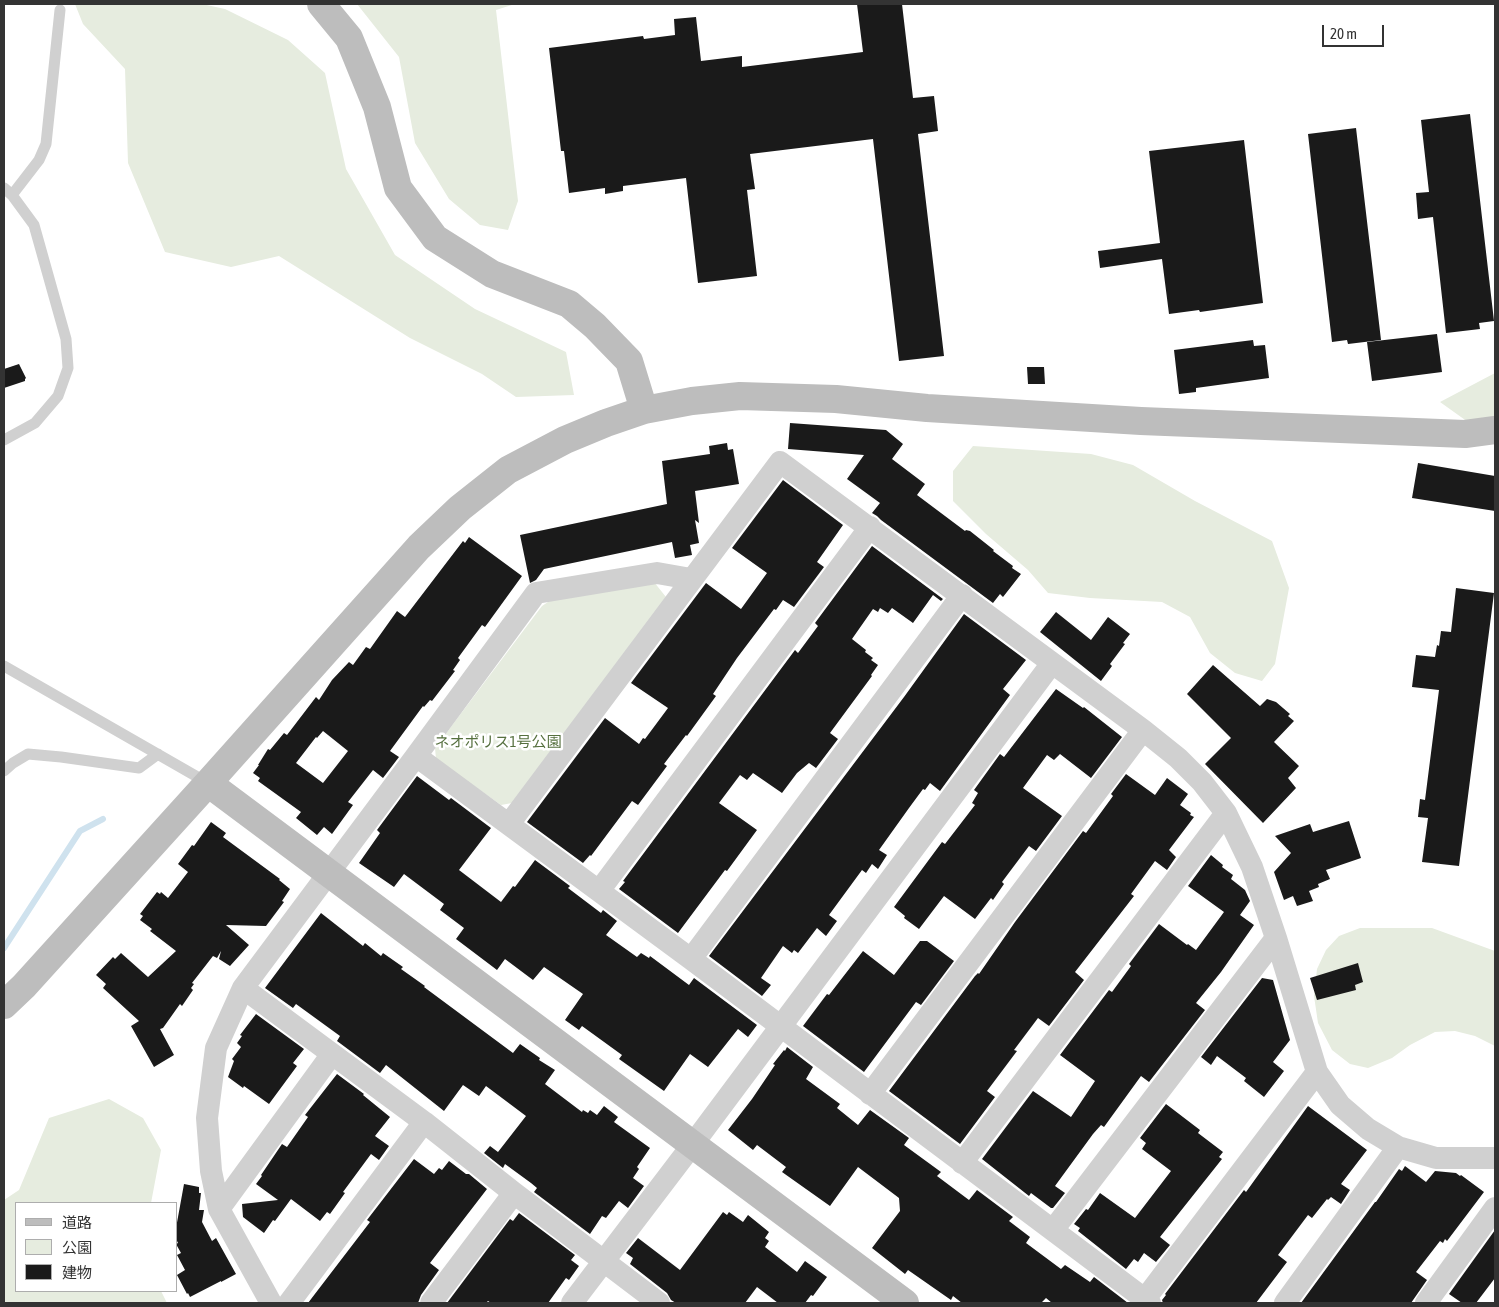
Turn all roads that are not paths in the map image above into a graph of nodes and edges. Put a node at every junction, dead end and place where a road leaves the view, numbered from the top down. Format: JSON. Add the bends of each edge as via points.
{"nodes":[{"id":1,"x":321,"y":4,"type":"edge"},
{"id":2,"x":60,"y":10,"type":"dead end"},
{"id":3,"x":8,"y":192,"type":"edge"},
{"id":4,"x":644,"y":410,"type":"junction"},
{"id":5,"x":1495,"y":430,"type":"edge"},
{"id":6,"x":4,"y":440,"type":"edge"},
{"id":7,"x":870,"y":527,"type":"junction"},
{"id":8,"x":691,"y":579,"type":"junction"},
{"id":9,"x":962,"y":595,"type":"junction"},
{"id":10,"x":1052,"y":663,"type":"junction"},
{"id":11,"x":4,"y":666,"type":"edge"},
{"id":12,"x":1143,"y":730,"type":"junction"},
{"id":13,"x":158,"y":754,"type":"junction"},
{"id":14,"x":416,"y":756,"type":"junction"},
{"id":15,"x":4,"y":771,"type":"edge"},
{"id":16,"x":208,"y":783,"type":"junction"},
{"id":17,"x":1226,"y":813,"type":"junction"},
{"id":18,"x":509,"y":824,"type":"junction"},
{"id":19,"x":329,"y":873,"type":"junction"},
{"id":20,"x":599,"y":890,"type":"junction"},
{"id":21,"x":1276,"y":938,"type":"junction"},
{"id":22,"x":691,"y":959,"type":"junction"},
{"id":23,"x":243,"y":988,"type":"junction"},
{"id":24,"x":4,"y":1005,"type":"edge"},
{"id":25,"x":781,"y":1026,"type":"junction"},
{"id":26,"x":332,"y":1054,"type":"junction"},
{"id":27,"x":1317,"y":1072,"type":"junction"},
{"id":28,"x":870,"y":1094,"type":"junction"},
{"id":29,"x":424,"y":1122,"type":"junction"},
{"id":30,"x":693,"y":1144,"type":"junction"},
{"id":31,"x":1398,"y":1147,"type":"junction"},
{"id":32,"x":1495,"y":1158,"type":"edge"},
{"id":33,"x":962,"y":1163,"type":"junction"},
{"id":34,"x":514,"y":1192,"type":"junction"},
{"id":35,"x":1495,"y":1208,"type":"edge"},
{"id":36,"x":219,"y":1209,"type":"junction"},
{"id":37,"x":1053,"y":1230,"type":"junction"},
{"id":38,"x":603,"y":1261,"type":"junction"},
{"id":39,"x":1146,"y":1302,"type":"edge"},
{"id":40,"x":271,"y":1303,"type":"edge"},
{"id":41,"x":289,"y":1303,"type":"edge"},
{"id":42,"x":431,"y":1303,"type":"edge"},
{"id":43,"x":572,"y":1303,"type":"edge"},
{"id":44,"x":659,"y":1303,"type":"edge"},
{"id":45,"x":905,"y":1303,"type":"edge"},
{"id":46,"x":1285,"y":1303,"type":"edge"},
{"id":47,"x":1426,"y":1303,"type":"edge"}],
"edges":[{"from":1,"to":4,"type":"street","via":[[349,38],[377,107],[398,188],[435,238],[492,274],[569,304],[629,362]]},
{"from":2,"to":3,"type":"lane","via":[[46,144],[39,160]]},
{"from":3,"to":6,"type":"lane","via":[[34,224],[66,340],[68,368],[58,396],[35,423]]},
{"from":4,"to":5,"type":"street","via":[[740,396],[836,399],[927,408],[1161,422],[1465,434]]},
{"from":4,"to":16,"type":"street","via":[[565,440],[508,470],[460,508],[419,547]]},
{"from":7,"to":8,"type":"street","via":[[780,462]]},
{"from":7,"to":9,"type":"street"},
{"from":7,"to":20,"type":"street"},
{"from":8,"to":14,"type":"street","via":[[658,573],[536,593]]},
{"from":8,"to":18,"type":"street"},
{"from":9,"to":10,"type":"street"},
{"from":9,"to":22,"type":"street"},
{"from":10,"to":12,"type":"street"},
{"from":10,"to":25,"type":"street"},
{"from":11,"to":13,"type":"lane"},
{"from":12,"to":17,"type":"street","via":[[1202,782]]},
{"from":12,"to":28,"type":"street"},
{"from":13,"to":15,"type":"lane","via":[[139,768],[28,754]]},
{"from":13,"to":16,"type":"lane"},
{"from":14,"to":18,"type":"street"},
{"from":14,"to":19,"type":"street"},
{"from":16,"to":19,"type":"street"},
{"from":16,"to":24,"type":"street"},
{"from":17,"to":21,"type":"street","via":[[1252,867]]},
{"from":17,"to":33,"type":"street"},
{"from":18,"to":20,"type":"street"},
{"from":19,"to":23,"type":"street"},
{"from":19,"to":30,"type":"street"},
{"from":20,"to":22,"type":"street"},
{"from":21,"to":27,"type":"street"},
{"from":21,"to":37,"type":"street"},
{"from":22,"to":25,"type":"street"},
{"from":23,"to":26,"type":"street"},
{"from":23,"to":36,"type":"street","via":[[216,1048],[207,1118],[211,1171]]},
{"from":25,"to":28,"type":"street"},
{"from":25,"to":30,"type":"street"},
{"from":26,"to":29,"type":"street"},
{"from":26,"to":36,"type":"street"},
{"from":27,"to":31,"type":"street","via":[[1340,1106],[1368,1129]]},
{"from":27,"to":39,"type":"street"},
{"from":28,"to":33,"type":"street"},
{"from":29,"to":34,"type":"street"},
{"from":29,"to":41,"type":"street"},
{"from":30,"to":38,"type":"street"},
{"from":30,"to":45,"type":"street"},
{"from":31,"to":32,"type":"street","via":[[1436,1158]]},
{"from":31,"to":46,"type":"street"},
{"from":33,"to":37,"type":"street"},
{"from":34,"to":38,"type":"street"},
{"from":34,"to":42,"type":"street"},
{"from":35,"to":47,"type":"street"},
{"from":36,"to":40,"type":"street"},
{"from":37,"to":39,"type":"street"},
{"from":38,"to":43,"type":"street"},
{"from":38,"to":44,"type":"street"}]}
